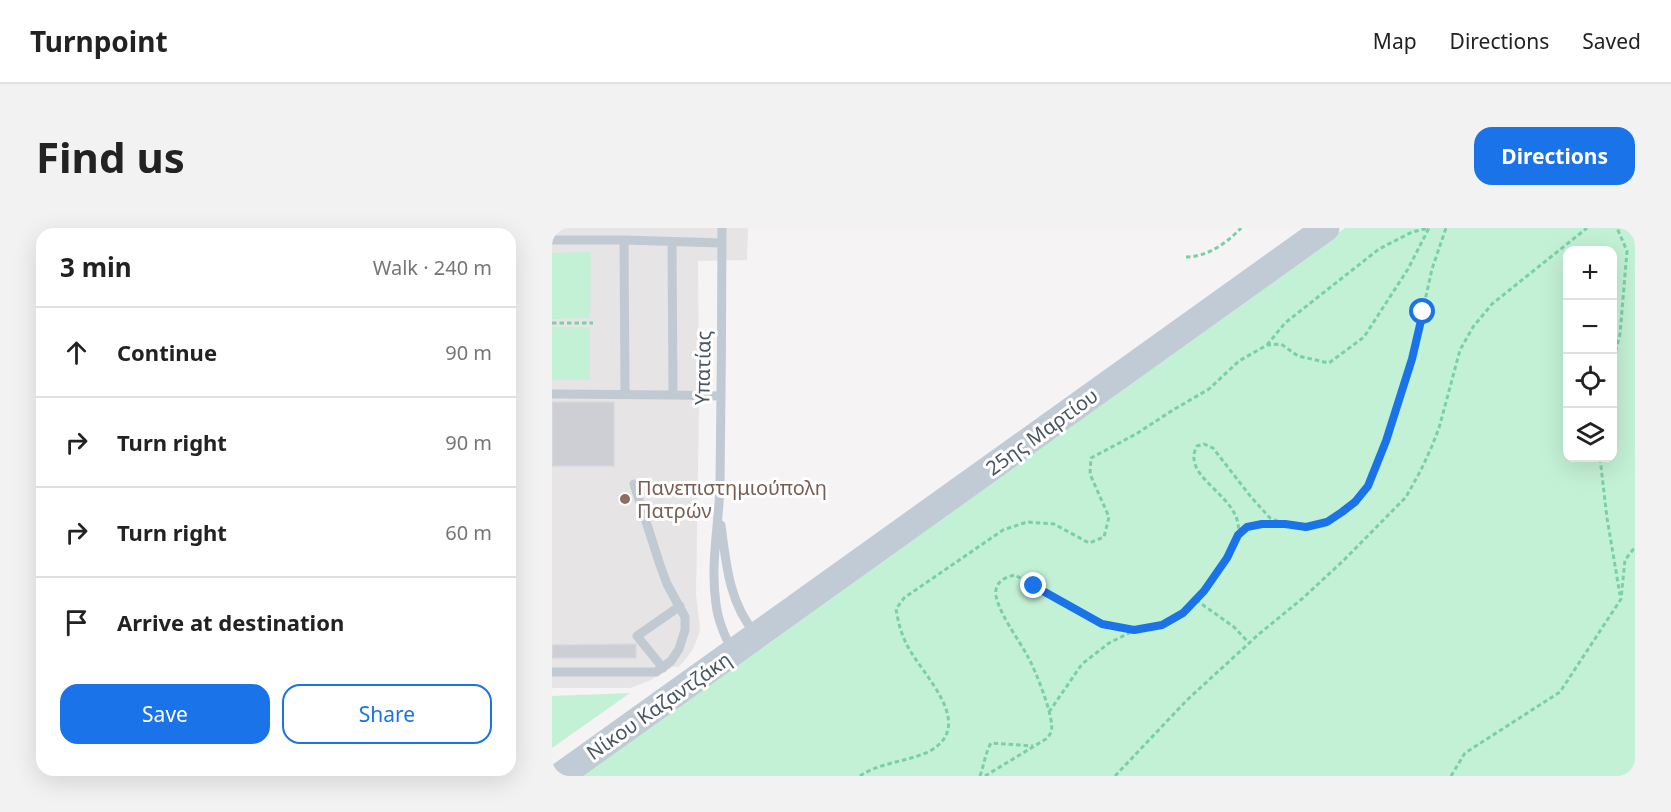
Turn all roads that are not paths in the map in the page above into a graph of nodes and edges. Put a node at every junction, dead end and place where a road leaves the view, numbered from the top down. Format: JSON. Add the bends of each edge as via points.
{"nodes":[{"id":1,"x":722,"y":228,"type":"edge"},
{"id":2,"x":1321,"y":230,"type":"edge"},
{"id":3,"x":552,"y":240,"type":"edge"},
{"id":4,"x":624,"y":240,"type":"junction"},
{"id":5,"x":672,"y":242,"type":"junction"},
{"id":6,"x":722,"y":243,"type":"junction"},
{"id":7,"x":552,"y":394,"type":"edge"},
{"id":8,"x":625,"y":394,"type":"junction"},
{"id":9,"x":673,"y":395,"type":"junction"},
{"id":10,"x":721,"y":396,"type":"junction"},
{"id":11,"x":634,"y":484,"type":"dead end"},
{"id":12,"x":719,"y":508,"type":"junction"},
{"id":13,"x":680,"y":606,"type":"junction"},
{"id":14,"x":757,"y":636,"type":"junction"},
{"id":15,"x":733,"y":653,"type":"junction"},
{"id":16,"x":663,"y":669,"type":"junction"},
{"id":17,"x":552,"y":672,"type":"edge"},
{"id":18,"x":560,"y":776,"type":"edge"}],
"edges":[{"from":1,"to":6,"type":"lane","name":"Υπατίας"},
{"from":2,"to":14,"type":"street","name":"25ης Μαρτίου"},
{"from":3,"to":4,"type":"lane"},
{"from":4,"to":5,"type":"lane"},
{"from":4,"to":8,"type":"lane"},
{"from":5,"to":6,"type":"lane"},
{"from":5,"to":9,"type":"lane"},
{"from":6,"to":10,"type":"lane","name":"Υπατίας"},
{"from":7,"to":8,"type":"lane"},
{"from":8,"to":9,"type":"lane"},
{"from":9,"to":10,"type":"lane"},
{"from":10,"to":12,"type":"lane","name":"Υπατίας"},
{"from":11,"to":13,"type":"lane","via":[[667,584]]},
{"from":12,"to":14,"type":"lane","name":"Υπατίας","via":[[731,587],[744,621]]},
{"from":12,"to":15,"type":"lane","name":"Υπατίας","via":[[714,587],[720,624]]},
{"from":13,"to":16,"type":"lane","via":[[686,626],[679,649]]},
{"from":13,"to":16,"type":"lane","via":[[637,636]]},
{"from":14,"to":15,"type":"street","name":"Νίκου Καζαντζάκη"},
{"from":15,"to":18,"type":"street","name":"Νίκου Καζαντζάκη"},
{"from":16,"to":17,"type":"lane"}]}
